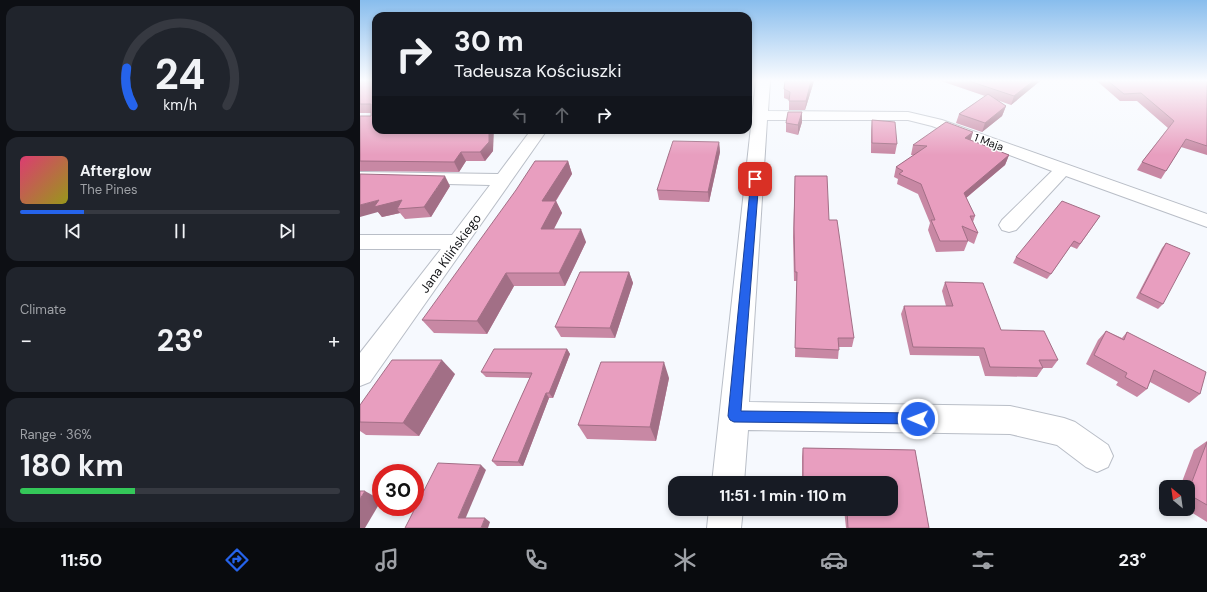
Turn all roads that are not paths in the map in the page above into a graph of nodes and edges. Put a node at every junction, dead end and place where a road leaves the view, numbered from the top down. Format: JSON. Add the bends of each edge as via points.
{"nodes":[{"id":1,"x":762,"y":106,"type":"edge"},
{"id":2,"x":761,"y":115,"type":"junction"},
{"id":3,"x":536,"y":134,"type":"edge"},
{"id":4,"x":1063,"y":169,"type":"junction"},
{"id":5,"x":360,"y":177,"type":"edge"},
{"id":6,"x":503,"y":180,"type":"junction"},
{"id":7,"x":1207,"y":221,"type":"edge"},
{"id":8,"x":1009,"y":225,"type":"dead end"},
{"id":9,"x":360,"y":242,"type":"edge"},
{"id":10,"x":458,"y":242,"type":"junction"},
{"id":11,"x":360,"y":374,"type":"edge"},
{"id":12,"x":734,"y":416,"type":"junction"},
{"id":13,"x":1097,"y":456,"type":"dead end"},
{"id":14,"x":729,"y":476,"type":"edge"},
{"id":15,"x":725,"y":516,"type":"edge"},
{"id":16,"x":724,"y":528,"type":"edge"}],
"edges":[{"from":1,"to":2,"type":"street"},
{"from":2,"to":4,"type":"street","name":"1 Maja","via":[[908,116],[937,123]]},
{"from":2,"to":12,"type":"street"},
{"from":3,"to":6,"type":"street","name":"Jana Kilińskiego"},
{"from":4,"to":7,"type":"street","name":"1 Maja"},
{"from":4,"to":8,"type":"street"},
{"from":5,"to":6,"type":"street"},
{"from":6,"to":10,"type":"street","name":"Jana Kilińskiego"},
{"from":9,"to":10,"type":"street"},
{"from":10,"to":11,"type":"street","name":"Jana Kilińskiego"},
{"from":12,"to":13,"type":"street","via":[[1010,420],[1064,432]]},
{"from":12,"to":14,"type":"street"},
{"from":15,"to":16,"type":"street"}]}
